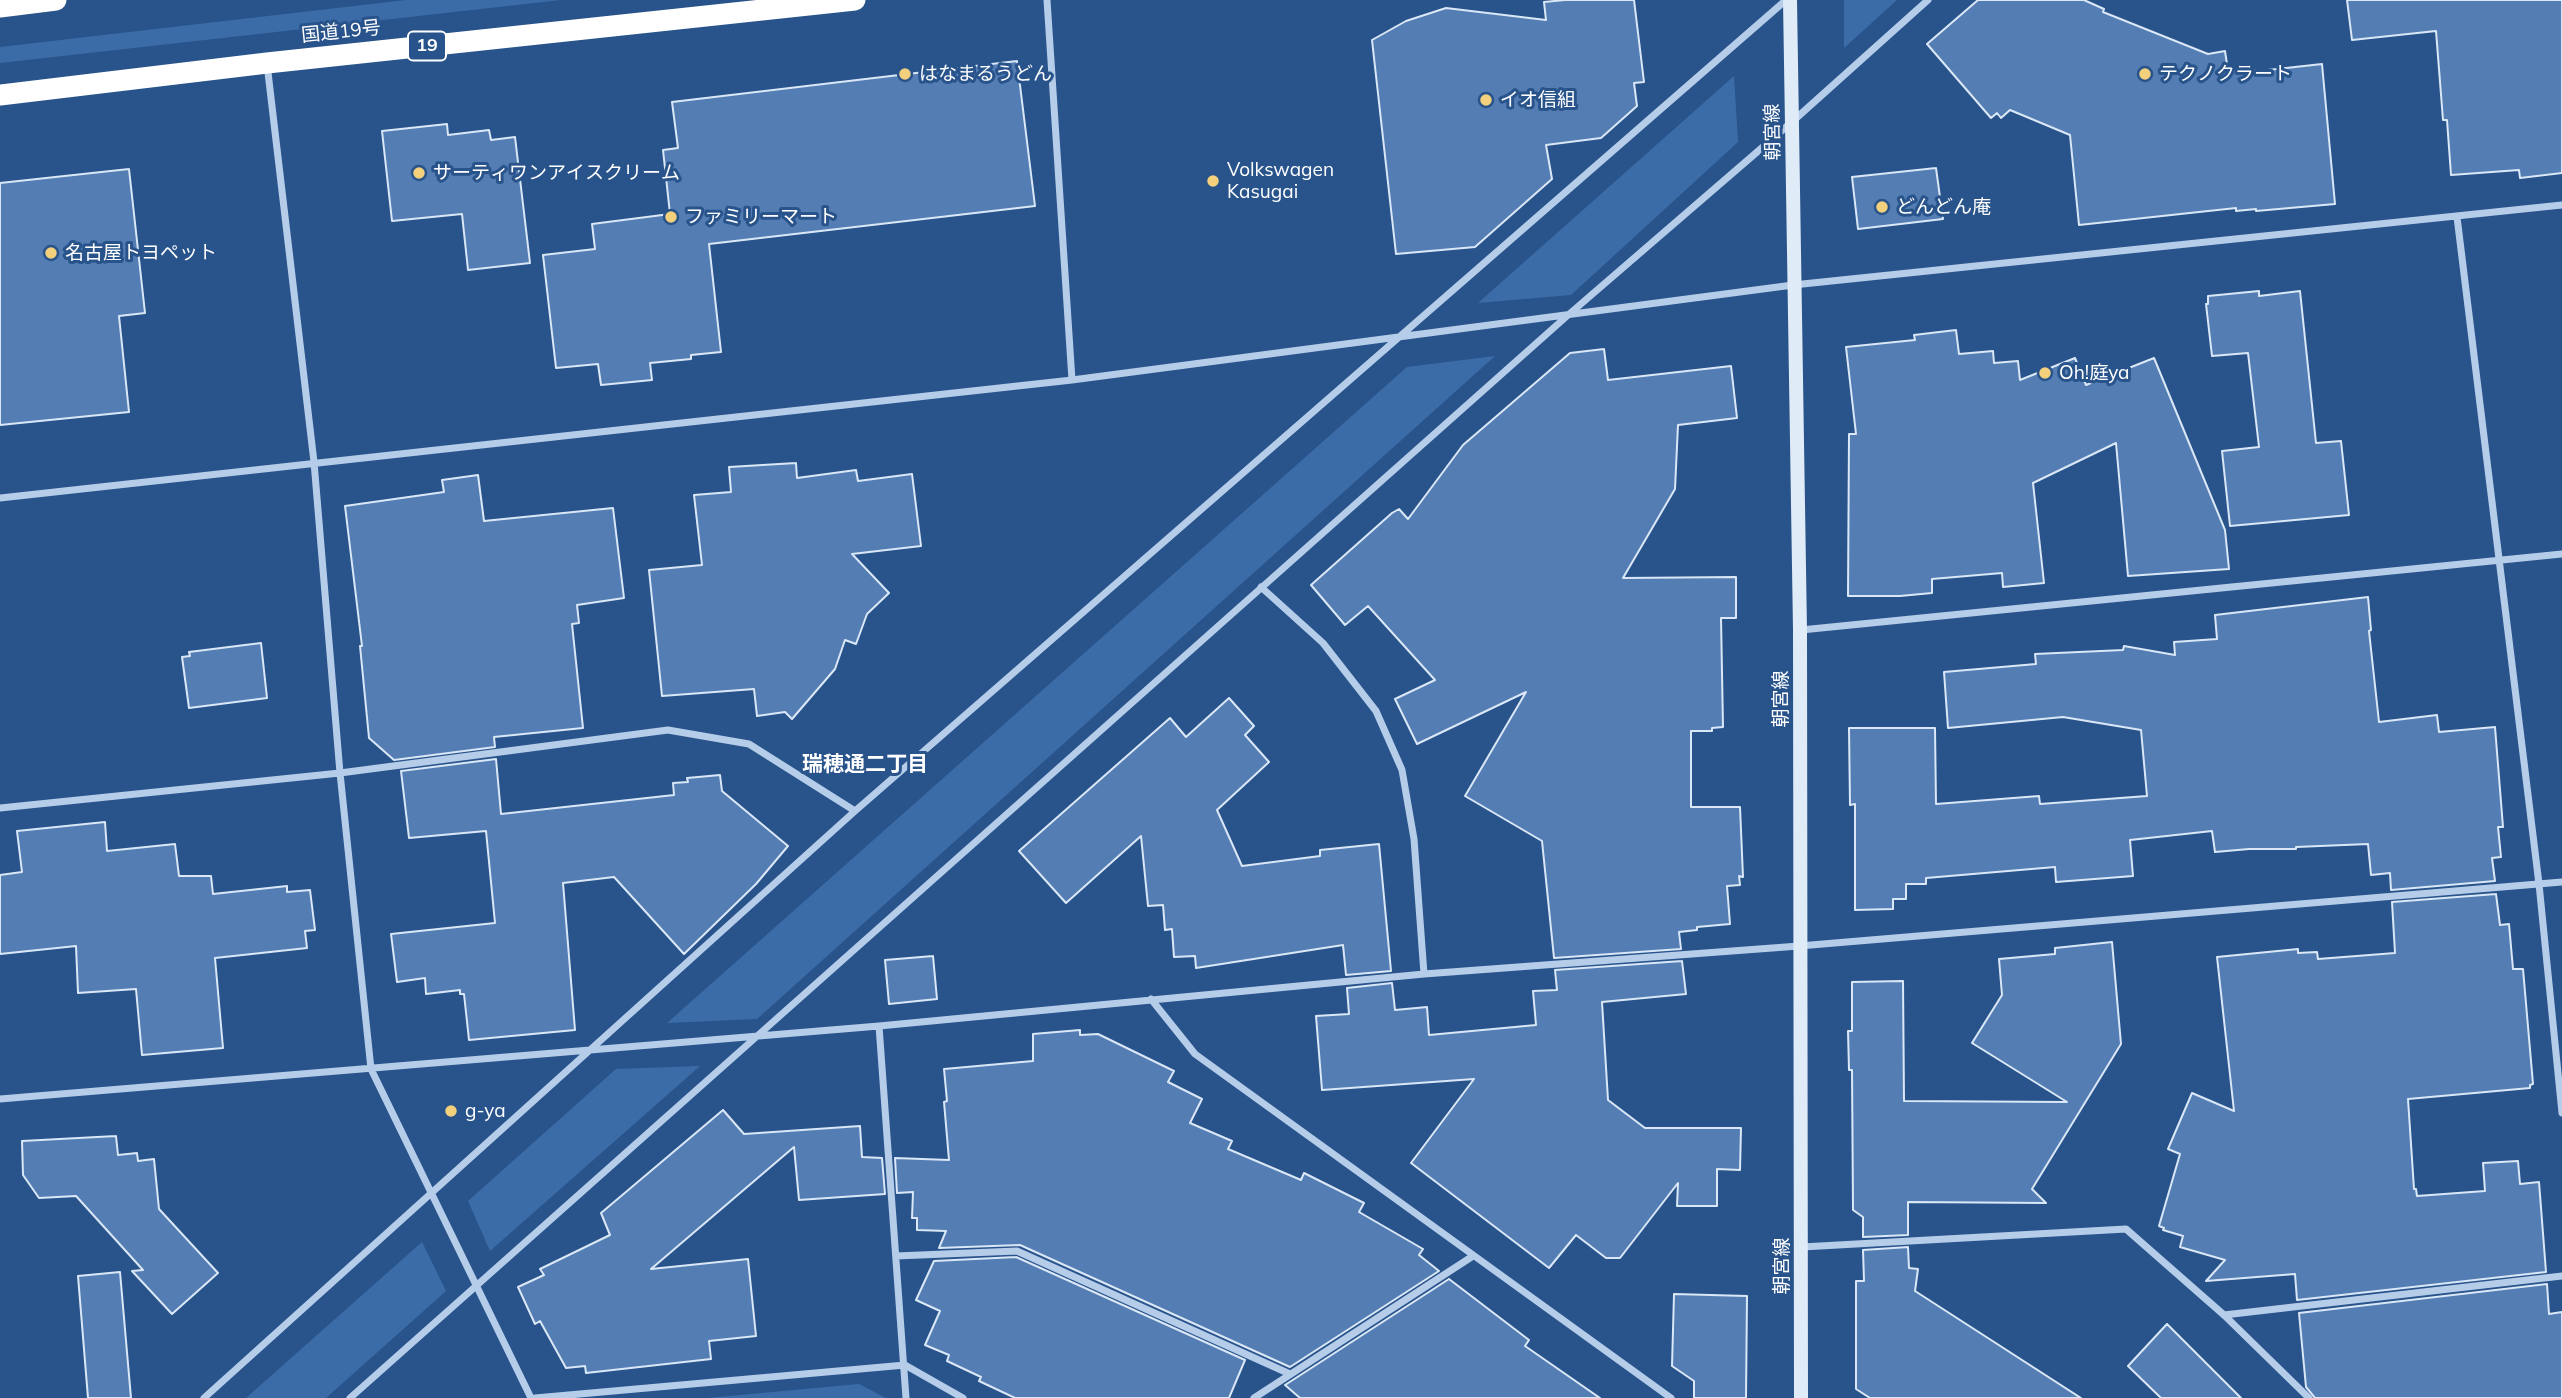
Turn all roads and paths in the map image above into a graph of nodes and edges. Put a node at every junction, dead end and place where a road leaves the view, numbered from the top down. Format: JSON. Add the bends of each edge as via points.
{"nodes":[{"id":1,"x":56,"y":0,"type":"edge"},
{"id":2,"x":855,"y":0,"type":"edge"},
{"id":3,"x":1047,"y":0,"type":"edge"},
{"id":4,"x":1788,"y":0,"type":"edge"},
{"id":5,"x":1928,"y":0,"type":"edge"},
{"id":6,"x":0,"y":7,"type":"edge"},
{"id":7,"x":267,"y":63,"type":"junction"},
{"id":8,"x":0,"y":95,"type":"edge"},
{"id":9,"x":1793,"y":121,"type":"junction"},
{"id":10,"x":2562,"y":205,"type":"edge"},
{"id":11,"x":2457,"y":217,"type":"junction"},
{"id":12,"x":1793,"y":285,"type":"junction"},
{"id":13,"x":1567,"y":316,"type":"junction"},
{"id":14,"x":1402,"y":335,"type":"junction"},
{"id":15,"x":1072,"y":380,"type":"junction"},
{"id":16,"x":314,"y":462,"type":"junction"},
{"id":17,"x":0,"y":498,"type":"edge"},
{"id":18,"x":2562,"y":554,"type":"edge"},
{"id":19,"x":2500,"y":560,"type":"junction"},
{"id":20,"x":1261,"y":587,"type":"junction"},
{"id":21,"x":1800,"y":630,"type":"junction"},
{"id":22,"x":340,"y":774,"type":"junction"},
{"id":23,"x":0,"y":808,"type":"edge"},
{"id":24,"x":855,"y":811,"type":"junction"},
{"id":25,"x":2562,"y":882,"type":"edge"},
{"id":26,"x":2539,"y":884,"type":"junction"},
{"id":27,"x":1799,"y":946,"type":"junction"},
{"id":28,"x":1424,"y":974,"type":"junction"},
{"id":29,"x":1151,"y":999,"type":"junction"},
{"id":30,"x":879,"y":1026,"type":"junction"},
{"id":31,"x":758,"y":1035,"type":"junction"},
{"id":32,"x":593,"y":1049,"type":"junction"},
{"id":33,"x":371,"y":1069,"type":"junction"},
{"id":34,"x":0,"y":1100,"type":"edge"},
{"id":35,"x":2562,"y":1113,"type":"edge"},
{"id":36,"x":432,"y":1193,"type":"junction"},
{"id":37,"x":1802,"y":1247,"type":"junction"},
{"id":38,"x":896,"y":1256,"type":"junction"},
{"id":39,"x":1473,"y":1256,"type":"junction"},
{"id":40,"x":2562,"y":1276,"type":"edge"},
{"id":41,"x":477,"y":1284,"type":"junction"},
{"id":42,"x":2224,"y":1315,"type":"junction"},
{"id":43,"x":905,"y":1366,"type":"junction"},
{"id":44,"x":1290,"y":1374,"type":"junction"},
{"id":45,"x":204,"y":1398,"type":"edge"},
{"id":46,"x":350,"y":1398,"type":"edge"},
{"id":47,"x":533,"y":1398,"type":"edge"},
{"id":48,"x":906,"y":1398,"type":"edge"},
{"id":49,"x":963,"y":1398,"type":"edge"},
{"id":50,"x":1254,"y":1398,"type":"edge"},
{"id":51,"x":1671,"y":1398,"type":"edge"},
{"id":52,"x":1801,"y":1398,"type":"edge"},
{"id":53,"x":2309,"y":1398,"type":"edge"}],
"edges":[{"from":1,"to":6,"type":"highway"},
{"from":2,"to":7,"type":"highway","name":"国道19号","number":"19"},
{"from":3,"to":15,"type":"street"},
{"from":4,"to":9,"type":"street","name":"朝宮線"},
{"from":4,"to":14,"type":"street"},
{"from":5,"to":9,"type":"street"},
{"from":7,"to":8,"type":"highway","name":"国道19号","number":"19"},
{"from":7,"to":16,"type":"street"},
{"from":9,"to":12,"type":"street","name":"朝宮線"},
{"from":9,"to":13,"type":"street"},
{"from":10,"to":11,"type":"street"},
{"from":11,"to":12,"type":"street"},
{"from":11,"to":19,"type":"street"},
{"from":12,"to":13,"type":"street"},
{"from":12,"to":21,"type":"street","name":"朝宮線"},
{"from":13,"to":14,"type":"street"},
{"from":13,"to":20,"type":"street"},
{"from":14,"to":15,"type":"street"},
{"from":14,"to":24,"type":"street"},
{"from":15,"to":16,"type":"street"},
{"from":16,"to":17,"type":"street"},
{"from":16,"to":22,"type":"street"},
{"from":18,"to":19,"type":"street"},
{"from":19,"to":21,"type":"street"},
{"from":19,"to":26,"type":"street"},
{"from":20,"to":28,"type":"street","via":[[1323,643],[1376,711],[1402,770],[1414,839]]},
{"from":20,"to":31,"type":"street"},
{"from":21,"to":27,"type":"street","name":"朝宮線"},
{"from":22,"to":23,"type":"street"},
{"from":22,"to":24,"type":"street","via":[[668,730],[749,744]]},
{"from":22,"to":33,"type":"street"},
{"from":24,"to":32,"type":"street"},
{"from":25,"to":26,"type":"street"},
{"from":26,"to":27,"type":"street"},
{"from":26,"to":35,"type":"street"},
{"from":27,"to":28,"type":"street"},
{"from":27,"to":37,"type":"street","name":"朝宮線"},
{"from":28,"to":29,"type":"street"},
{"from":29,"to":30,"type":"street"},
{"from":29,"to":39,"type":"street","via":[[1195,1054]]},
{"from":30,"to":31,"type":"street"},
{"from":30,"to":38,"type":"street"},
{"from":31,"to":32,"type":"street"},
{"from":31,"to":41,"type":"street"},
{"from":32,"to":33,"type":"street"},
{"from":32,"to":36,"type":"street"},
{"from":33,"to":34,"type":"street"},
{"from":33,"to":36,"type":"street"},
{"from":36,"to":41,"type":"street"},
{"from":36,"to":45,"type":"street"},
{"from":37,"to":42,"type":"street","via":[[2126,1229]]},
{"from":37,"to":52,"type":"street","name":"朝宮線"},
{"from":38,"to":43,"type":"street"},
{"from":38,"to":44,"type":"street","via":[[1017,1251]]},
{"from":39,"to":44,"type":"street"},
{"from":39,"to":51,"type":"street"},
{"from":40,"to":42,"type":"street"},
{"from":41,"to":46,"type":"street"},
{"from":41,"to":47,"type":"street"},
{"from":42,"to":53,"type":"street"},
{"from":43,"to":47,"type":"street"},
{"from":43,"to":48,"type":"street"},
{"from":43,"to":49,"type":"street"},
{"from":44,"to":50,"type":"street"}]}
